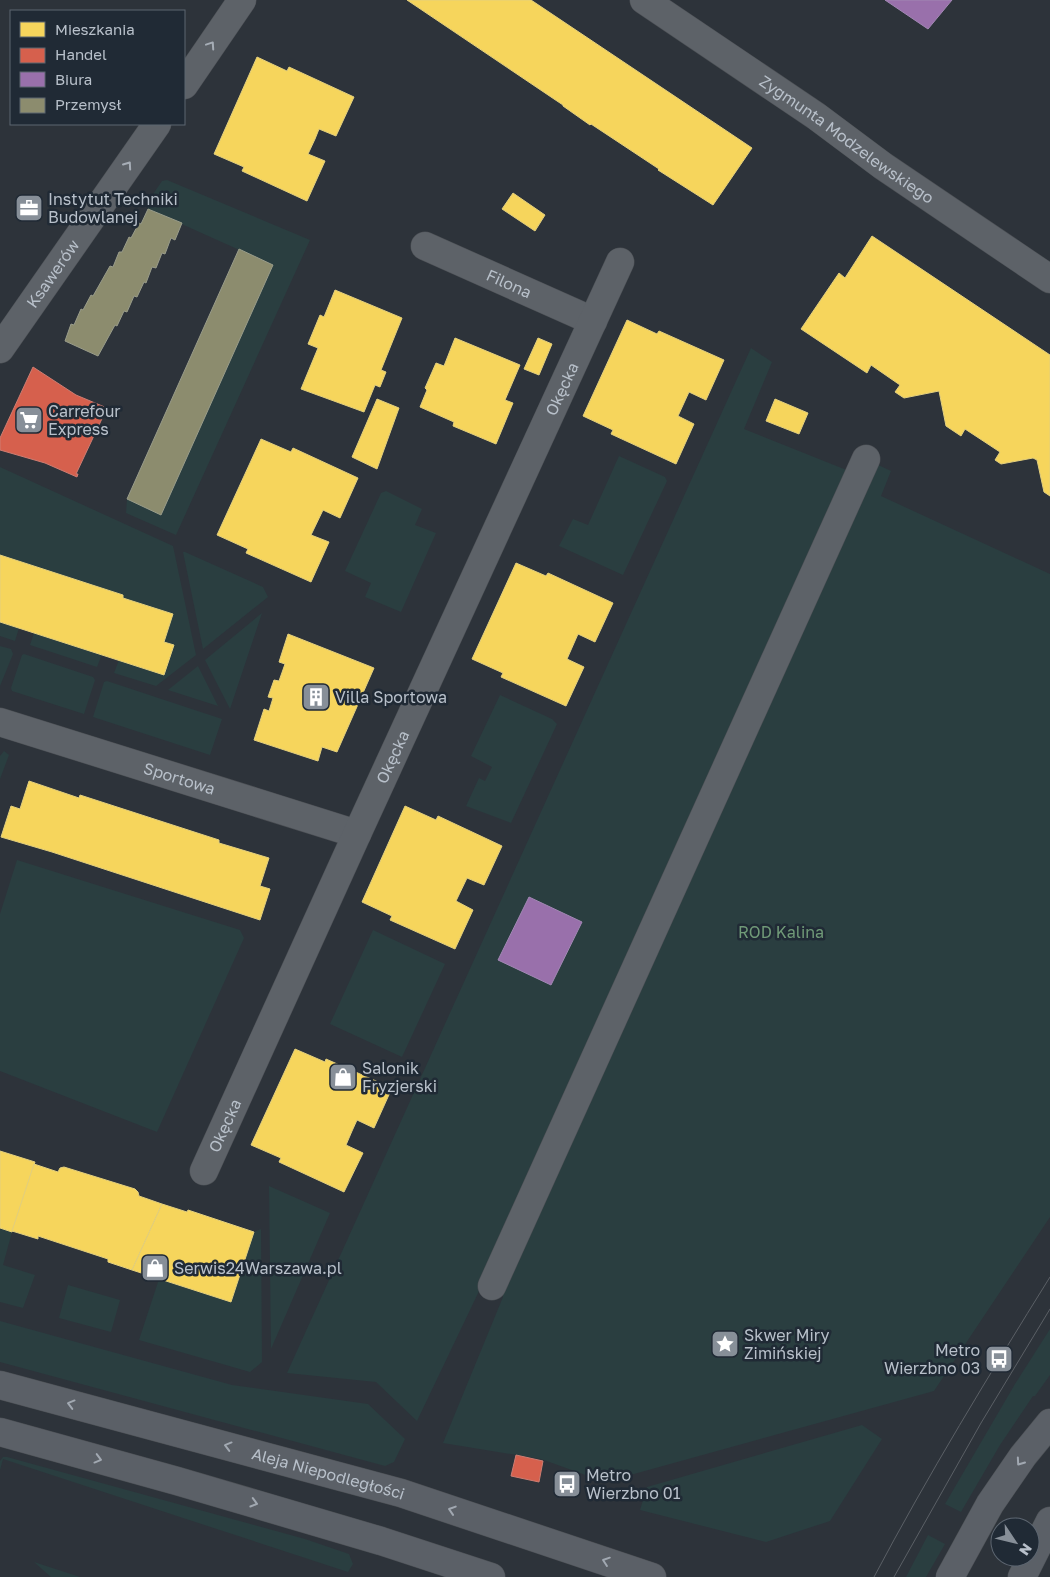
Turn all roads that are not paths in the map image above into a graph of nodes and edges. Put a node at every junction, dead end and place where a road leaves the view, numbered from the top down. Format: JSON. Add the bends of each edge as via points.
{"nodes":[{"id":1,"x":242,"y":0,"type":"edge"},
{"id":2,"x":644,"y":0,"type":"edge"},
{"id":3,"x":185,"y":84,"type":"edge"},
{"id":4,"x":156,"y":125,"type":"edge"},
{"id":5,"x":425,"y":246,"type":"dead end"},
{"id":6,"x":620,"y":262,"type":"dead end"},
{"id":7,"x":1050,"y":279,"type":"edge"},
{"id":8,"x":593,"y":321,"type":"junction"},
{"id":9,"x":0,"y":349,"type":"edge"},
{"id":10,"x":866,"y":459,"type":"dead end"},
{"id":11,"x":0,"y":722,"type":"edge"},
{"id":12,"x":357,"y":834,"type":"junction"},
{"id":13,"x":204,"y":1171,"type":"dead end"},
{"id":14,"x":492,"y":1286,"type":"dead end"},
{"id":15,"x":0,"y":1385,"type":"edge"},
{"id":16,"x":1050,"y":1423,"type":"edge"},
{"id":17,"x":0,"y":1432,"type":"edge"},
{"id":18,"x":1050,"y":1521,"type":"edge"},
{"id":19,"x":491,"y":1577,"type":"edge"},
{"id":20,"x":652,"y":1577,"type":"edge"},
{"id":21,"x":950,"y":1577,"type":"edge"},
{"id":22,"x":1022,"y":1577,"type":"edge"}],
"edges":[{"from":3,"to":1,"type":"street","one_way":true},
{"from":2,"to":7,"type":"street","name":"Zygmunta Modzelewskiego"},
{"from":9,"to":4,"type":"street","name":"Ksawerów","one_way":true},
{"from":5,"to":8,"type":"street","name":"Filona"},
{"from":6,"to":8,"type":"street","name":"Okęcka"},
{"from":8,"to":12,"type":"street","name":"Okęcka"},
{"from":10,"to":14,"type":"street"},
{"from":11,"to":12,"type":"street","name":"Sportowa"},
{"from":12,"to":13,"type":"street","name":"Okęcka"},
{"from":20,"to":15,"type":"main road","name":"Aleja Niepodległości","one_way":true,"via":[[401,1493]]},
{"from":16,"to":21,"type":"main road","one_way":true,"via":[[990,1504]]},
{"from":17,"to":19,"type":"main road","one_way":true,"via":[[363,1535]]},
{"from":18,"to":22,"type":"main road"}]}
